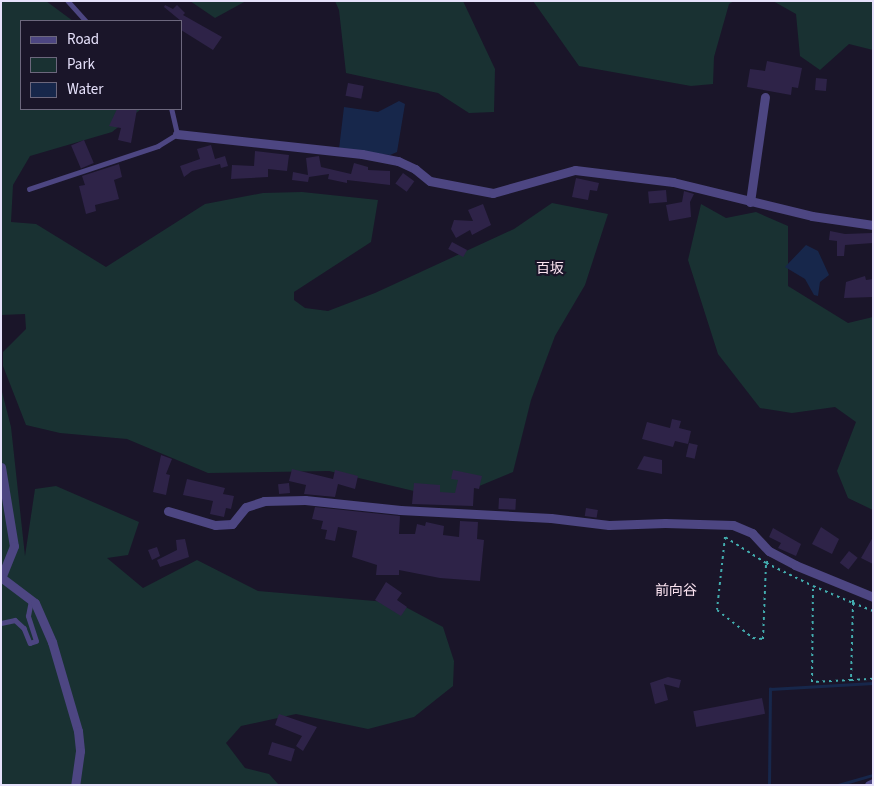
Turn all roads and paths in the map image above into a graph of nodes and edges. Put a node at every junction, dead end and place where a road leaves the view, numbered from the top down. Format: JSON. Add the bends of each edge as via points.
{"nodes":[{"id":1,"x":68,"y":1,"type":"edge"},
{"id":2,"x":85,"y":20,"type":"edge"},
{"id":3,"x":765,"y":97,"type":"dead end"},
{"id":4,"x":171,"y":110,"type":"edge"},
{"id":5,"x":177,"y":134,"type":"junction"},
{"id":6,"x":29,"y":189,"type":"dead end"},
{"id":7,"x":750,"y":202,"type":"junction"},
{"id":8,"x":873,"y":225,"type":"edge"},
{"id":9,"x":1,"y":467,"type":"edge"},
{"id":10,"x":168,"y":510,"type":"dead end"},
{"id":11,"x":766,"y":563,"type":"junction"},
{"id":12,"x":1,"y":578,"type":"edge"},
{"id":13,"x":813,"y":586,"type":"junction"},
{"id":14,"x":873,"y":597,"type":"edge"},
{"id":15,"x":32,"y":600,"type":"junction"},
{"id":16,"x":853,"y":603,"type":"junction"},
{"id":17,"x":873,"y":611,"type":"edge"},
{"id":18,"x":1,"y":624,"type":"edge"},
{"id":19,"x":873,"y":679,"type":"edge"},
{"id":20,"x":851,"y":680,"type":"junction"},
{"id":21,"x":873,"y":783,"type":"edge"},
{"id":22,"x":75,"y":785,"type":"edge"},
{"id":23,"x":869,"y":785,"type":"edge"}],
"edges":[{"from":1,"to":2,"type":"lane"},
{"from":3,"to":7,"type":"street"},
{"from":4,"to":5,"type":"lane"},
{"from":5,"to":6,"type":"lane","via":[[158,146]]},
{"from":5,"to":7,"type":"street","via":[[362,154],[398,161],[430,181],[493,193],[575,170],[673,182]]},
{"from":7,"to":8,"type":"street"},
{"from":9,"to":12,"type":"street","via":[[14,546]]},
{"from":10,"to":14,"type":"street","via":[[215,525],[232,524],[246,507],[264,501],[305,500],[609,525],[733,525],[752,533],[770,551],[795,565]]},
{"from":11,"to":11,"type":"path","via":[[763,639],[753,638],[716,610],[725,537]]},
{"from":11,"to":13,"type":"path"},
{"from":12,"to":15,"type":"street"},
{"from":13,"to":16,"type":"path"},
{"from":13,"to":20,"type":"path","via":[[812,682]]},
{"from":15,"to":18,"type":"lane","via":[[28,616],[36,641],[30,643],[24,628],[15,620]]},
{"from":15,"to":22,"type":"street","via":[[52,642],[78,730],[80,751]]},
{"from":16,"to":17,"type":"path"},
{"from":16,"to":20,"type":"path"},
{"from":19,"to":20,"type":"path"},
{"from":21,"to":23,"type":"street"}]}
